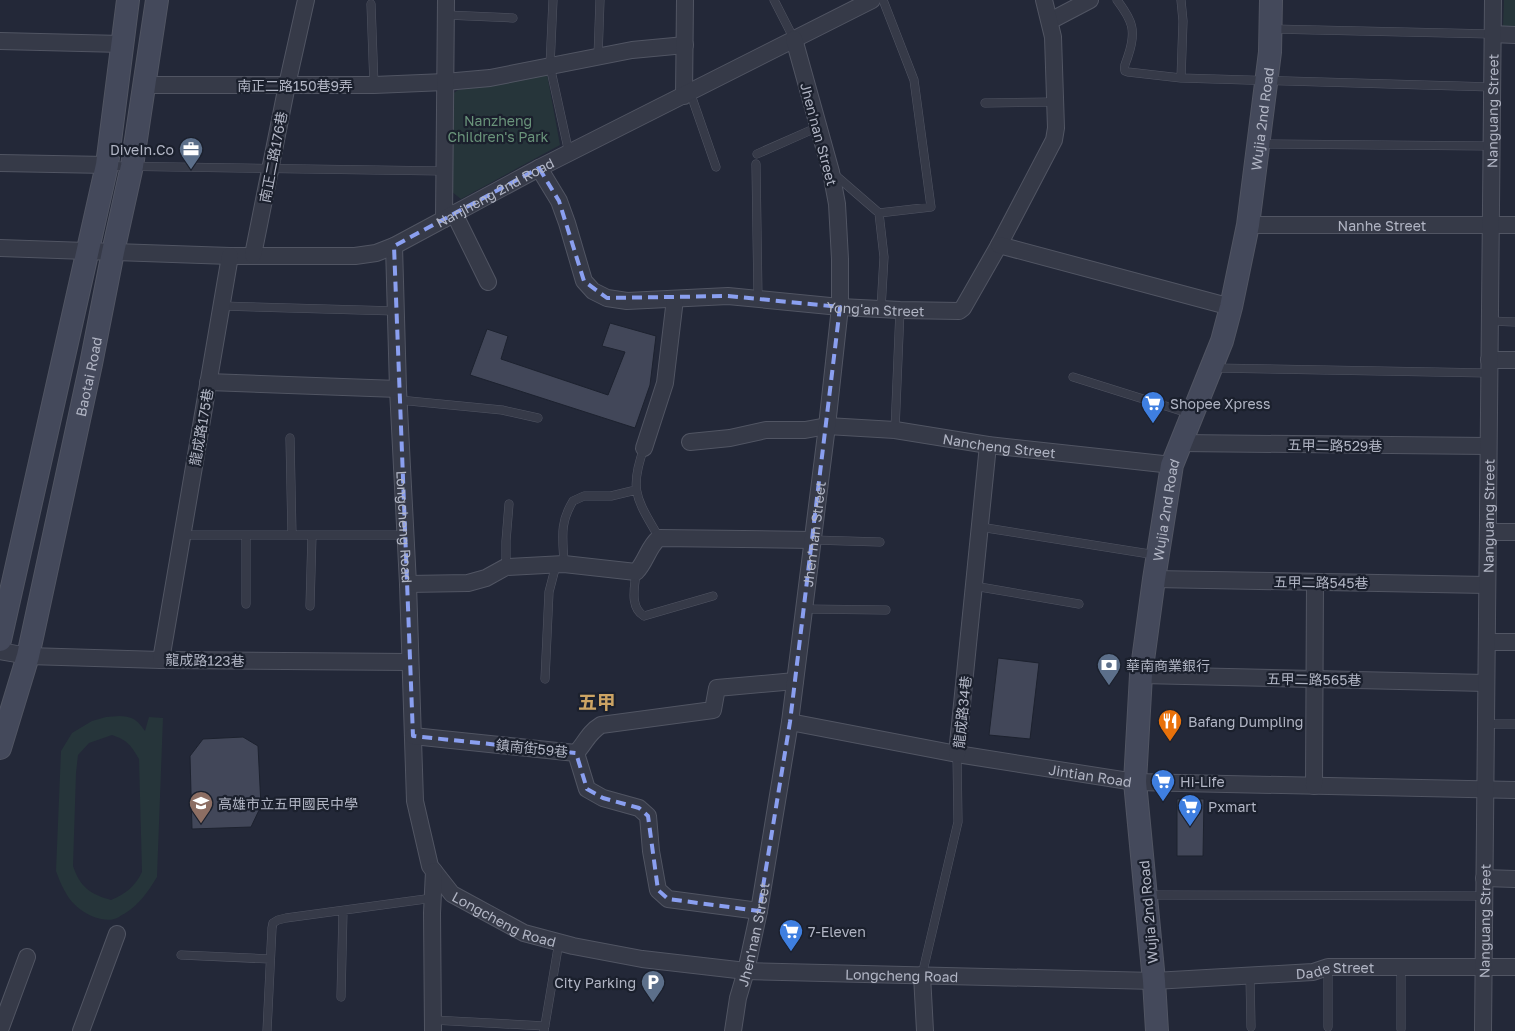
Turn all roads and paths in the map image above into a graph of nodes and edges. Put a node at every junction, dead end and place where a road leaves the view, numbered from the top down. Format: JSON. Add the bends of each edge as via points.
{"nodes":[{"id":1,"x":128,"y":0,"type":"edge"},
{"id":2,"x":157,"y":0,"type":"edge"},
{"id":3,"x":306,"y":0,"type":"edge"},
{"id":4,"x":553,"y":0,"type":"edge"},
{"id":5,"x":600,"y":0,"type":"edge"},
{"id":6,"x":685,"y":0,"type":"edge"},
{"id":7,"x":774,"y":0,"type":"edge"},
{"id":8,"x":872,"y":0,"type":"edge"},
{"id":9,"x":883,"y":0,"type":"edge"},
{"id":10,"x":1044,"y":0,"type":"edge"},
{"id":11,"x":1090,"y":0,"type":"edge"},
{"id":12,"x":1117,"y":0,"type":"edge"},
{"id":13,"x":1181,"y":0,"type":"edge"},
{"id":14,"x":1271,"y":0,"type":"edge"},
{"id":15,"x":1493,"y":0,"type":"edge"},
{"id":16,"x":371,"y":4,"type":"dead end"},
{"id":17,"x":446,"y":8,"type":"edge"},
{"id":18,"x":513,"y":18,"type":"dead end"},
{"id":19,"x":1050,"y":21,"type":"junction"},
{"id":20,"x":1270,"y":29,"type":"junction"},
{"id":21,"x":1492,"y":34,"type":"junction"},
{"id":22,"x":1515,"y":35,"type":"edge"},
{"id":23,"x":794,"y":39,"type":"junction"},
{"id":24,"x":0,"y":41,"type":"edge"},
{"id":25,"x":122,"y":44,"type":"junction"},
{"id":26,"x":684,"y":45,"type":"junction"},
{"id":27,"x":598,"y":57,"type":"junction"},
{"id":28,"x":550,"y":66,"type":"junction"},
{"id":29,"x":1181,"y":78,"type":"junction"},
{"id":30,"x":1266,"y":80,"type":"junction"},
{"id":31,"x":445,"y":82,"type":"junction"},
{"id":32,"x":374,"y":84,"type":"junction"},
{"id":33,"x":145,"y":85,"type":"junction"},
{"id":34,"x":287,"y":85,"type":"junction"},
{"id":35,"x":1492,"y":87,"type":"junction"},
{"id":36,"x":687,"y":94,"type":"junction"},
{"id":37,"x":1055,"y":102,"type":"junction"},
{"id":38,"x":985,"y":103,"type":"dead end"},
{"id":39,"x":818,"y":127,"type":"junction"},
{"id":40,"x":1258,"y":144,"type":"junction"},
{"id":41,"x":1491,"y":146,"type":"junction"},
{"id":42,"x":569,"y":153,"type":"junction"},
{"id":43,"x":757,"y":154,"type":"dead end"},
{"id":44,"x":0,"y":162,"type":"edge"},
{"id":45,"x":756,"y":164,"type":"dead end"},
{"id":46,"x":107,"y":166,"type":"junction"},
{"id":47,"x":132,"y":166,"type":"junction"},
{"id":48,"x":716,"y":167,"type":"dead end"},
{"id":49,"x":270,"y":168,"type":"junction"},
{"id":50,"x":539,"y":168,"type":"junction"},
{"id":51,"x":444,"y":170,"type":"junction"},
{"id":52,"x":831,"y":172,"type":"junction"},
{"id":53,"x":879,"y":213,"type":"junction"},
{"id":54,"x":449,"y":216,"type":"junction"},
{"id":55,"x":1248,"y":225,"type":"junction"},
{"id":56,"x":1491,"y":225,"type":"junction"},
{"id":57,"x":1515,"y":225,"type":"edge"},
{"id":58,"x":999,"y":245,"type":"junction"},
{"id":59,"x":394,"y":246,"type":"junction"},
{"id":60,"x":0,"y":248,"type":"edge"},
{"id":61,"x":87,"y":251,"type":"junction"},
{"id":62,"x":113,"y":252,"type":"junction"},
{"id":63,"x":254,"y":255,"type":"junction"},
{"id":64,"x":230,"y":256,"type":"junction"},
{"id":65,"x":488,"y":282,"type":"dead end"},
{"id":66,"x":758,"y":298,"type":"junction"},
{"id":67,"x":674,"y":299,"type":"junction"},
{"id":68,"x":221,"y":306,"type":"junction"},
{"id":69,"x":840,"y":307,"type":"junction"},
{"id":70,"x":1231,"y":307,"type":"junction"},
{"id":71,"x":881,"y":309,"type":"junction"},
{"id":72,"x":900,"y":310,"type":"junction"},
{"id":73,"x":396,"y":312,"type":"junction"},
{"id":74,"x":1490,"y":321,"type":"junction"},
{"id":75,"x":1515,"y":322,"type":"edge"},
{"id":76,"x":1515,"y":360,"type":"edge"},
{"id":77,"x":1489,"y":366,"type":"junction"},
{"id":78,"x":1211,"y":368,"type":"junction"},
{"id":79,"x":1073,"y":377,"type":"dead end"},
{"id":80,"x":208,"y":382,"type":"junction"},
{"id":81,"x":398,"y":394,"type":"junction"},
{"id":82,"x":1192,"y":414,"type":"junction"},
{"id":83,"x":538,"y":418,"type":"dead end"},
{"id":84,"x":827,"y":426,"type":"junction"},
{"id":85,"x":895,"y":430,"type":"junction"},
{"id":86,"x":290,"y":438,"type":"dead end"},
{"id":87,"x":690,"y":442,"type":"dead end"},
{"id":88,"x":1181,"y":443,"type":"junction"},
{"id":89,"x":988,"y":445,"type":"junction"},
{"id":90,"x":1488,"y":446,"type":"junction"},
{"id":91,"x":644,"y":448,"type":"joint"},
{"id":92,"x":1172,"y":465,"type":"junction"},
{"id":93,"x":636,"y":490,"type":"junction"},
{"id":94,"x":509,"y":504,"type":"dead end"},
{"id":95,"x":980,"y":527,"type":"junction"},
{"id":96,"x":1488,"y":532,"type":"junction"},
{"id":97,"x":1515,"y":532,"type":"edge"},
{"id":98,"x":182,"y":535,"type":"junction"},
{"id":99,"x":246,"y":535,"type":"junction"},
{"id":100,"x":292,"y":535,"type":"junction"},
{"id":101,"x":312,"y":535,"type":"junction"},
{"id":102,"x":406,"y":535,"type":"junction"},
{"id":103,"x":659,"y":538,"type":"junction"},
{"id":104,"x":813,"y":540,"type":"junction"},
{"id":105,"x":880,"y":542,"type":"dead end"},
{"id":106,"x":1158,"y":555,"type":"junction"},
{"id":107,"x":560,"y":564,"type":"junction"},
{"id":108,"x":506,"y":567,"type":"junction"},
{"id":109,"x":636,"y":572,"type":"junction"},
{"id":110,"x":1154,"y":579,"type":"junction"},
{"id":111,"x":1315,"y":582,"type":"junction"},
{"id":112,"x":408,"y":584,"type":"junction"},
{"id":113,"x":1487,"y":585,"type":"junction"},
{"id":114,"x":974,"y":586,"type":"junction"},
{"id":115,"x":713,"y":596,"type":"dead end"},
{"id":116,"x":246,"y":604,"type":"dead end"},
{"id":117,"x":1079,"y":604,"type":"dead end"},
{"id":118,"x":310,"y":606,"type":"dead end"},
{"id":119,"x":804,"y":609,"type":"junction"},
{"id":120,"x":886,"y":610,"type":"dead end"},
{"id":121,"x":0,"y":640,"type":"edge"},
{"id":122,"x":1487,"y":642,"type":"junction"},
{"id":123,"x":1515,"y":642,"type":"edge"},
{"id":124,"x":0,"y":651,"type":"edge"},
{"id":125,"x":28,"y":656,"type":"junction"},
{"id":126,"x":161,"y":660,"type":"junction"},
{"id":127,"x":410,"y":662,"type":"junction"},
{"id":128,"x":1141,"y":675,"type":"junction"},
{"id":129,"x":545,"y":679,"type":"dead end"},
{"id":130,"x":1315,"y":679,"type":"junction"},
{"id":131,"x":795,"y":681,"type":"junction"},
{"id":132,"x":1486,"y":683,"type":"junction"},
{"id":133,"x":790,"y":722,"type":"junction"},
{"id":134,"x":1486,"y":724,"type":"junction"},
{"id":135,"x":1515,"y":724,"type":"edge"},
{"id":136,"x":413,"y":736,"type":"junction"},
{"id":137,"x":0,"y":748,"type":"edge"},
{"id":138,"x":576,"y":753,"type":"junction"},
{"id":139,"x":958,"y":754,"type":"junction"},
{"id":140,"x":1135,"y":782,"type":"junction"},
{"id":141,"x":1314,"y":786,"type":"junction"},
{"id":142,"x":1485,"y":790,"type":"junction"},
{"id":143,"x":1515,"y":790,"type":"edge"},
{"id":144,"x":434,"y":871,"type":"junction"},
{"id":145,"x":1484,"y":878,"type":"junction"},
{"id":146,"x":1515,"y":879,"type":"edge"},
{"id":147,"x":1146,"y":895,"type":"junction"},
{"id":148,"x":1484,"y":896,"type":"junction"},
{"id":149,"x":433,"y":898,"type":"junction"},
{"id":150,"x":343,"y":911,"type":"junction"},
{"id":151,"x":759,"y":911,"type":"junction"},
{"id":152,"x":117,"y":934,"type":"dead end"},
{"id":153,"x":559,"y":942,"type":"junction"},
{"id":154,"x":181,"y":955,"type":"dead end"},
{"id":155,"x":27,"y":957,"type":"dead end"},
{"id":156,"x":270,"y":959,"type":"junction"},
{"id":157,"x":1401,"y":966,"type":"junction"},
{"id":158,"x":1483,"y":966,"type":"junction"},
{"id":159,"x":1328,"y":967,"type":"junction"},
{"id":160,"x":1515,"y":967,"type":"edge"},
{"id":161,"x":746,"y":970,"type":"junction"},
{"id":162,"x":922,"y":976,"type":"junction"},
{"id":163,"x":1250,"y":976,"type":"junction"},
{"id":164,"x":1154,"y":981,"type":"junction"},
{"id":165,"x":341,"y":997,"type":"dead end"},
{"id":166,"x":433,"y":1025,"type":"edge"},
{"id":167,"x":1251,"y":1027,"type":"dead end"},
{"id":168,"x":1328,"y":1027,"type":"dead end"},
{"id":169,"x":545,"y":1029,"type":"edge"},
{"id":170,"x":1401,"y":1029,"type":"dead end"},
{"id":171,"x":0,"y":1030,"type":"edge"},
{"id":172,"x":81,"y":1031,"type":"edge"},
{"id":173,"x":267,"y":1031,"type":"edge"},
{"id":174,"x":733,"y":1031,"type":"edge"},
{"id":175,"x":925,"y":1031,"type":"edge"},
{"id":176,"x":1157,"y":1031,"type":"edge"},
{"id":177,"x":1483,"y":1031,"type":"edge"}],
"edges":[{"from":1,"to":25,"type":"street","name":"Baotai Road"},
{"from":2,"to":33,"type":"street","name":"Baotai Road"},
{"from":3,"to":34,"type":"street","name":"南正二路176巷"},
{"from":4,"to":28,"type":"lane"},
{"from":5,"to":27,"type":"lane"},
{"from":6,"to":26,"type":"street"},
{"from":7,"to":23,"type":"lane"},
{"from":8,"to":23,"type":"street","name":"Nanjheng 2nd Road"},
{"from":9,"to":53,"type":"lane","via":[[914,80],[931,207]]},
{"from":10,"to":19,"type":"street","name":"Yong'an Street"},
{"from":11,"to":19,"type":"street"},
{"from":12,"to":29,"type":"lane","via":[[1131,19],[1133,34],[1124,71]]},
{"from":13,"to":29,"type":"lane"},
{"from":14,"to":20,"type":"street","name":"Wujia 2nd Road"},
{"from":15,"to":21,"type":"street","name":"Nanguang Street"},
{"from":16,"to":32,"type":"lane"},
{"from":17,"to":18,"type":"lane"},
{"from":17,"to":31,"type":"street"},
{"from":19,"to":37,"type":"street","name":"Yong'an Street"},
{"from":20,"to":21,"type":"lane"},
{"from":20,"to":30,"type":"street","name":"Wujia 2nd Road"},
{"from":21,"to":22,"type":"street"},
{"from":21,"to":35,"type":"street","name":"Nanguang Street"},
{"from":23,"to":36,"type":"street","name":"Nanjheng 2nd Road"},
{"from":23,"to":39,"type":"street","name":"Jhen'nan Street"},
{"from":24,"to":25,"type":"street"},
{"from":25,"to":46,"type":"street","name":"Baotai Road"},
{"from":26,"to":27,"type":"street","name":"南正二路150巷9弄"},
{"from":26,"to":36,"type":"street"},
{"from":27,"to":28,"type":"street","name":"南正二路150巷9弄"},
{"from":28,"to":31,"type":"street","name":"南正二路150巷9弄","via":[[490,78]]},
{"from":28,"to":42,"type":"lane"},
{"from":29,"to":30,"type":"lane"},
{"from":30,"to":35,"type":"lane"},
{"from":30,"to":40,"type":"street","name":"Wujia 2nd Road"},
{"from":31,"to":32,"type":"street","name":"南正二路150巷9弄"},
{"from":31,"to":51,"type":"street"},
{"from":32,"to":34,"type":"street","name":"南正二路150巷9弄"},
{"from":33,"to":34,"type":"street","name":"南正二路150巷9弄"},
{"from":33,"to":47,"type":"street","name":"Baotai Road"},
{"from":34,"to":49,"type":"street","name":"南正二路176巷"},
{"from":35,"to":41,"type":"street","name":"Nanguang Street"},
{"from":36,"to":42,"type":"street","name":"Nanjheng 2nd Road"},
{"from":36,"to":48,"type":"lane"},
{"from":37,"to":38,"type":"lane"},
{"from":37,"to":58,"type":"street","name":"Yong'an Street","via":[[1054,140]]},
{"from":39,"to":43,"type":"lane"},
{"from":39,"to":52,"type":"street","name":"Jhen'nan Street"},
{"from":40,"to":41,"type":"lane"},
{"from":40,"to":55,"type":"street","name":"Wujia 2nd Road"},
{"from":41,"to":56,"type":"street","name":"Nanguang Street"},
{"from":42,"to":50,"type":"street","name":"Nanjheng 2nd Road"},
{"from":44,"to":46,"type":"street"},
{"from":45,"to":66,"type":"lane"},
{"from":46,"to":47,"type":"lane"},
{"from":46,"to":61,"type":"street","name":"Baotai Road"},
{"from":47,"to":49,"type":"lane"},
{"from":47,"to":62,"type":"street","name":"Baotai Road"},
{"from":49,"to":51,"type":"lane"},
{"from":49,"to":63,"type":"street","name":"南正二路176巷"},
{"from":50,"to":54,"type":"street","name":"Nanjheng 2nd Road"},
{"from":50,"to":67,"type":"street","name":"Yong'an Street","via":[[559,201],[584,281],[593,291],[607,298],[627,301]]},
{"from":51,"to":54,"type":"street"},
{"from":52,"to":53,"type":"lane"},
{"from":52,"to":69,"type":"street","name":"Jhen'nan Street","via":[[840,259]]},
{"from":53,"to":71,"type":"lane","via":[[884,257]]},
{"from":54,"to":59,"type":"street","name":"Nanjheng 2nd Road"},
{"from":54,"to":65,"type":"street"},
{"from":55,"to":56,"type":"street","name":"Nanhe Street"},
{"from":55,"to":70,"type":"street","name":"Wujia 2nd Road"},
{"from":56,"to":57,"type":"street","name":"Nanhe Street"},
{"from":56,"to":74,"type":"street","name":"Nanguang Street"},
{"from":58,"to":70,"type":"street"},
{"from":58,"to":72,"type":"street","name":"Yong'an Street","via":[[959,311]]},
{"from":59,"to":63,"type":"street","name":"Nanjheng 2nd Road","via":[[355,256]]},
{"from":59,"to":73,"type":"street","name":"Longcheng Road"},
{"from":60,"to":61,"type":"street","name":"Nanjheng 2nd Road"},
{"from":61,"to":62,"type":"street","name":"Nanjheng 2nd Road"},
{"from":61,"to":121,"type":"street","name":"Baotai Road"},
{"from":62,"to":64,"type":"street","name":"Nanjheng 2nd Road"},
{"from":62,"to":125,"type":"street","name":"Baotai Road"},
{"from":63,"to":64,"type":"street","name":"Nanjheng 2nd Road"},
{"from":64,"to":68,"type":"street"},
{"from":66,"to":67,"type":"street","name":"Yong'an Street"},
{"from":66,"to":69,"type":"street","name":"Yong'an Street"},
{"from":67,"to":91,"type":"street","via":[[665,383]]},
{"from":68,"to":73,"type":"lane"},
{"from":68,"to":80,"type":"street"},
{"from":69,"to":71,"type":"street","name":"Yong'an Street"},
{"from":69,"to":84,"type":"street","name":"Jhen'nan Street"},
{"from":70,"to":78,"type":"street","name":"Wujia 2nd Road"},
{"from":71,"to":72,"type":"street","name":"Yong'an Street"},
{"from":72,"to":85,"type":"lane"},
{"from":73,"to":81,"type":"street","name":"Longcheng Road"},
{"from":74,"to":75,"type":"lane"},
{"from":74,"to":77,"type":"street","name":"Nanguang Street"},
{"from":76,"to":77,"type":"street"},
{"from":77,"to":78,"type":"lane"},
{"from":77,"to":90,"type":"street","name":"Nanguang Street"},
{"from":78,"to":82,"type":"street","name":"Wujia 2nd Road"},
{"from":79,"to":82,"type":"lane"},
{"from":80,"to":81,"type":"street","name":"龍成路175巷"},
{"from":80,"to":98,"type":"street","name":"龍成路175巷"},
{"from":81,"to":83,"type":"lane"},
{"from":81,"to":102,"type":"street","name":"Longcheng Road"},
{"from":82,"to":88,"type":"street","name":"Wujia 2nd Road"},
{"from":84,"to":85,"type":"street","name":"Nancheng Street"},
{"from":84,"to":87,"type":"street","name":"Nancheng Street","via":[[805,430],[766,430]]},
{"from":84,"to":104,"type":"street","name":"Jhen'nan Street"},
{"from":85,"to":89,"type":"street","name":"Nancheng Street"},
{"from":86,"to":100,"type":"lane"},
{"from":88,"to":90,"type":"street","name":"五甲二路529巷"},
{"from":88,"to":92,"type":"street","name":"Wujia 2nd Road"},
{"from":89,"to":92,"type":"street","name":"Nancheng Street"},
{"from":89,"to":95,"type":"street","name":"龍成路34巷"},
{"from":90,"to":96,"type":"street","name":"Nanguang Street"},
{"from":91,"to":93,"type":"lane","via":[[637,466]]},
{"from":92,"to":106,"type":"street","name":"Wujia 2nd Road"},
{"from":93,"to":103,"type":"lane"},
{"from":93,"to":107,"type":"lane","via":[[611,496],[584,496],[574,501],[564,520]]},
{"from":94,"to":108,"type":"lane"},
{"from":95,"to":106,"type":"lane"},
{"from":95,"to":114,"type":"street","name":"龍成路34巷"},
{"from":96,"to":97,"type":"street"},
{"from":96,"to":113,"type":"street","name":"Nanguang Street"},
{"from":98,"to":99,"type":"lane"},
{"from":98,"to":126,"type":"street","name":"龍成路175巷"},
{"from":99,"to":100,"type":"lane"},
{"from":99,"to":116,"type":"lane"},
{"from":100,"to":101,"type":"lane"},
{"from":101,"to":102,"type":"lane"},
{"from":101,"to":118,"type":"lane"},
{"from":102,"to":112,"type":"street","name":"Longcheng Road"},
{"from":103,"to":104,"type":"street"},
{"from":103,"to":109,"type":"street"},
{"from":104,"to":105,"type":"lane"},
{"from":104,"to":119,"type":"street","name":"Jhen'nan Street"},
{"from":106,"to":110,"type":"street","name":"Wujia 2nd Road"},
{"from":107,"to":108,"type":"street"},
{"from":107,"to":109,"type":"street"},
{"from":107,"to":129,"type":"lane","via":[[548,592]]},
{"from":108,"to":112,"type":"street","via":[[468,583]]},
{"from":109,"to":115,"type":"lane","via":[[634,605],[644,616]]},
{"from":110,"to":111,"type":"street","name":"五甲二路545巷"},
{"from":110,"to":128,"type":"street","name":"Wujia 2nd Road"},
{"from":111,"to":113,"type":"street","name":"五甲二路545巷"},
{"from":111,"to":130,"type":"street"},
{"from":112,"to":127,"type":"street","name":"Longcheng Road"},
{"from":113,"to":122,"type":"street","name":"Nanguang Street"},
{"from":114,"to":117,"type":"lane"},
{"from":114,"to":139,"type":"street","name":"龍成路34巷"},
{"from":119,"to":120,"type":"lane"},
{"from":119,"to":131,"type":"street","name":"Jhen'nan Street"},
{"from":122,"to":123,"type":"street"},
{"from":122,"to":132,"type":"street","name":"Nanguang Street"},
{"from":124,"to":125,"type":"street","name":"龍成路123巷"},
{"from":125,"to":126,"type":"street","name":"龍成路123巷"},
{"from":125,"to":137,"type":"street","name":"Baotai Road"},
{"from":126,"to":127,"type":"street","name":"龍成路123巷"},
{"from":127,"to":136,"type":"street","name":"Longcheng Road"},
{"from":128,"to":130,"type":"street","name":"五甲二路565巷"},
{"from":128,"to":140,"type":"street","name":"Wujia 2nd Road"},
{"from":130,"to":132,"type":"street","name":"五甲二路565巷"},
{"from":130,"to":141,"type":"street"},
{"from":131,"to":133,"type":"street","name":"Jhen'nan Street"},
{"from":131,"to":138,"type":"street","via":[[717,688],[712,710],[601,725],[591,731]]},
{"from":132,"to":134,"type":"street","name":"Nanguang Street"},
{"from":133,"to":139,"type":"street","name":"Jintian Road"},
{"from":133,"to":151,"type":"street","name":"Jhen'nan Street"},
{"from":134,"to":135,"type":"lane"},
{"from":134,"to":142,"type":"street","name":"Nanguang Street"},
{"from":136,"to":138,"type":"street","name":"鎮南街59巷"},
{"from":136,"to":144,"type":"street","name":"Longcheng Road","via":[[414,801]]},
{"from":138,"to":151,"type":"street","name":"鎮南街59巷","via":[[587,789],[603,798],[639,808],[648,816],[658,890],[668,899]]},
{"from":139,"to":140,"type":"street","name":"Jintian Road"},
{"from":139,"to":162,"type":"lane","name":"龍成路34巷","via":[[958,822]]},
{"from":140,"to":141,"type":"street","name":"Jintian Road"},
{"from":140,"to":147,"type":"street","name":"Wujia 2nd Road"},
{"from":141,"to":142,"type":"street","name":"Jintian Road"},
{"from":142,"to":143,"type":"street","name":"Jintian Road"},
{"from":142,"to":145,"type":"street","name":"Nanguang Street"},
{"from":144,"to":149,"type":"street"},
{"from":144,"to":153,"type":"street","name":"Longcheng Road","via":[[452,894],[524,933]]},
{"from":145,"to":146,"type":"street"},
{"from":145,"to":148,"type":"street","name":"Nanguang Street"},
{"from":147,"to":148,"type":"lane"},
{"from":147,"to":164,"type":"street","name":"Wujia 2nd Road"},
{"from":148,"to":158,"type":"street","name":"Nanguang Street"},
{"from":149,"to":150,"type":"lane"},
{"from":149,"to":166,"type":"street"},
{"from":150,"to":156,"type":"lane","via":[[273,923]]},
{"from":150,"to":165,"type":"lane"},
{"from":151,"to":161,"type":"street","name":"Jhen'nan Street"},
{"from":152,"to":172,"type":"street"},
{"from":153,"to":161,"type":"street","name":"Longcheng Road","via":[[642,959]]},
{"from":153,"to":169,"type":"lane"},
{"from":154,"to":156,"type":"lane"},
{"from":155,"to":171,"type":"street"},
{"from":156,"to":173,"type":"lane"},
{"from":157,"to":158,"type":"street","name":"Dade Street"},
{"from":157,"to":159,"type":"street","name":"Dade Street"},
{"from":157,"to":170,"type":"lane"},
{"from":158,"to":160,"type":"street","name":"Dade Street"},
{"from":158,"to":177,"type":"street","name":"Nanguang Street"},
{"from":159,"to":163,"type":"street","name":"Dade Street","via":[[1313,972]]},
{"from":159,"to":168,"type":"lane"},
{"from":161,"to":162,"type":"street","name":"Longcheng Road"},
{"from":161,"to":174,"type":"street","name":"Jhen'nan Street"},
{"from":162,"to":164,"type":"street","name":"Longcheng Road"},
{"from":162,"to":175,"type":"street"},
{"from":163,"to":164,"type":"street","name":"Dade Street"},
{"from":163,"to":167,"type":"lane"},
{"from":164,"to":176,"type":"street","name":"Wujia 2nd Road"},
{"from":166,"to":169,"type":"lane"}]}
